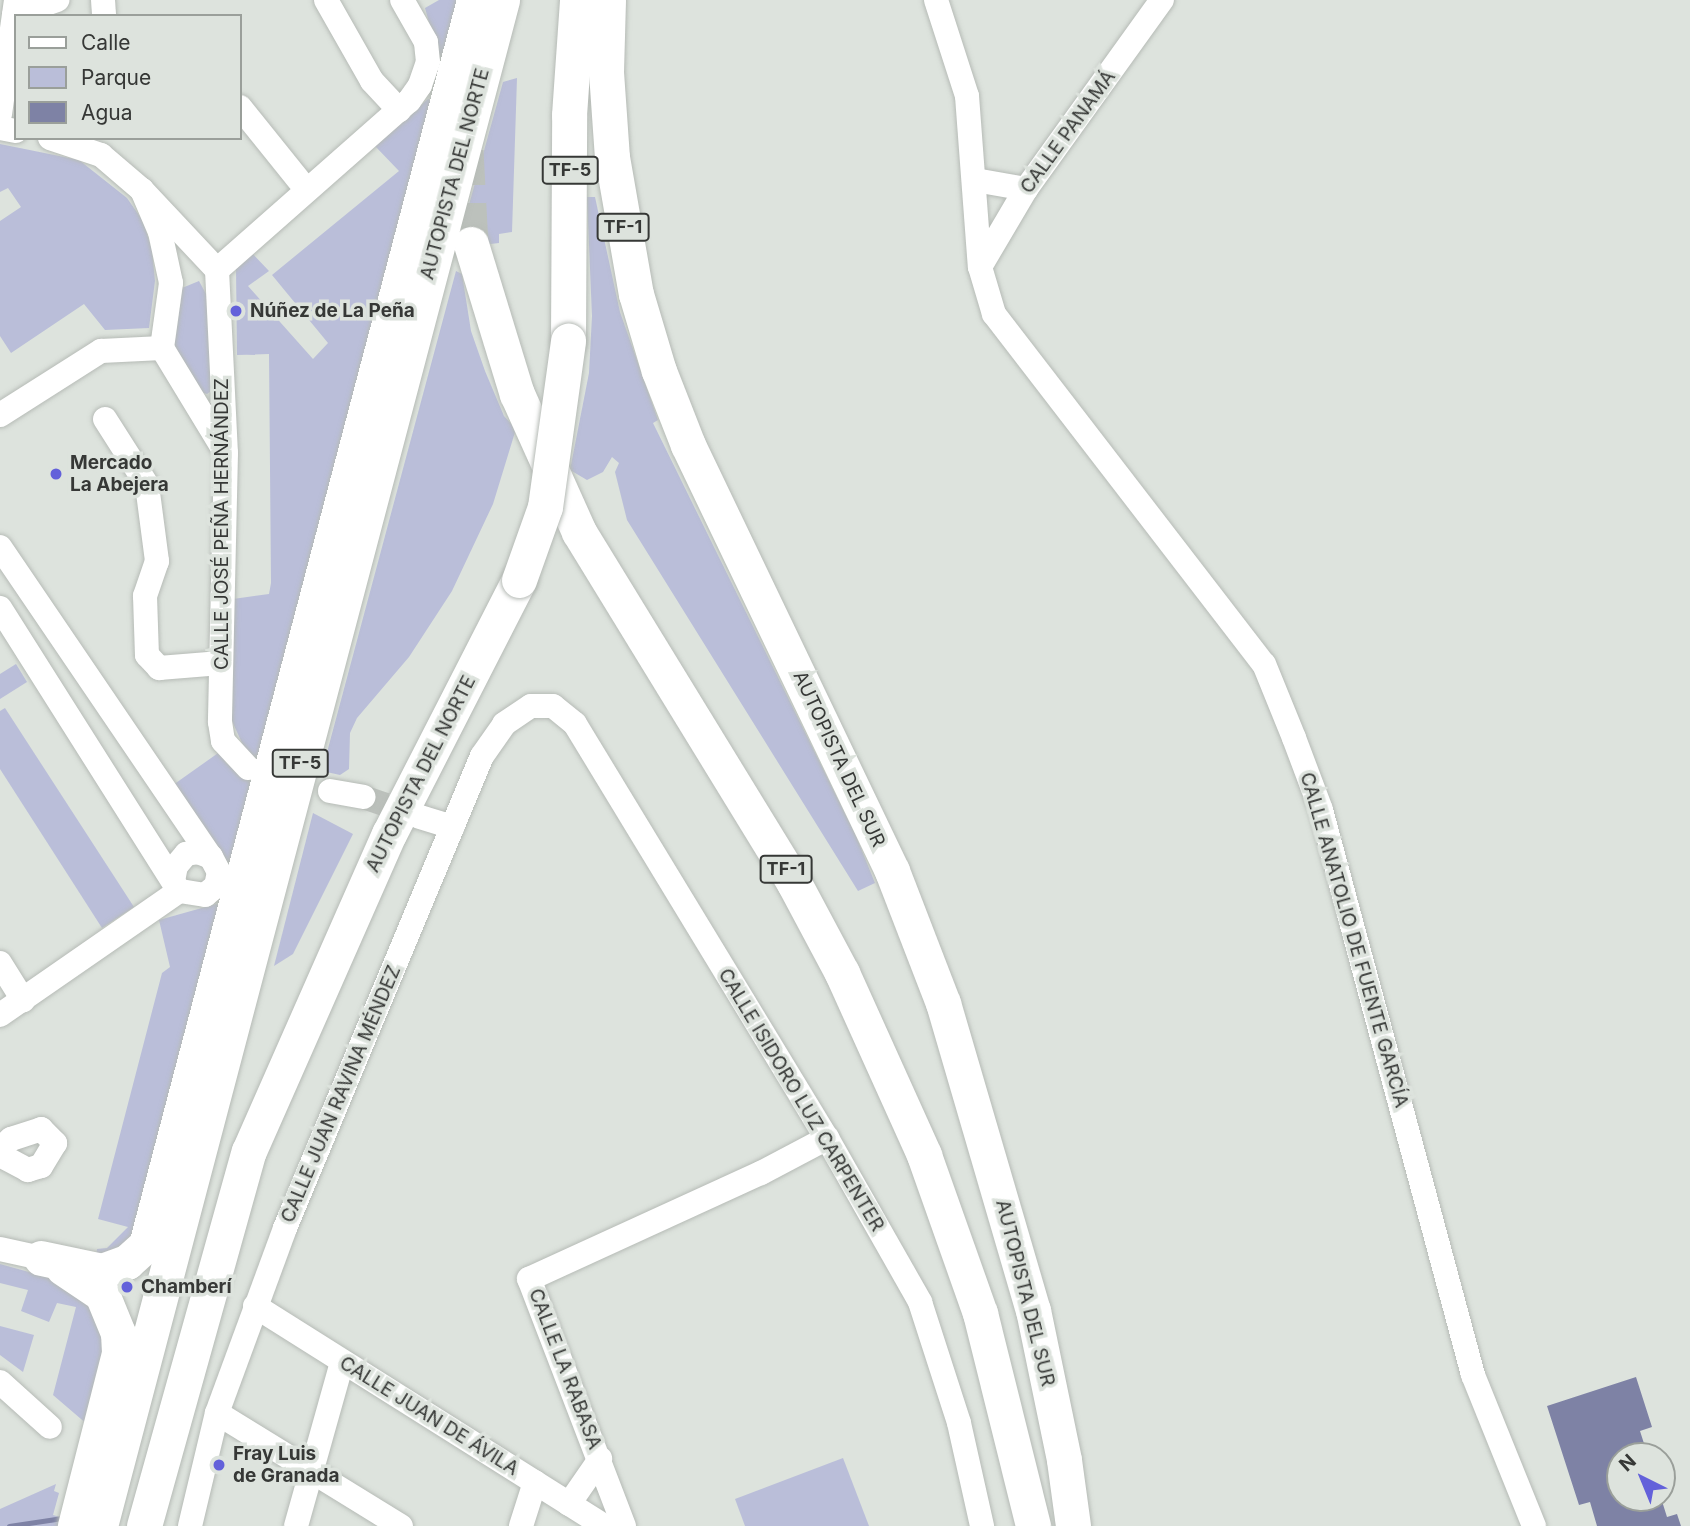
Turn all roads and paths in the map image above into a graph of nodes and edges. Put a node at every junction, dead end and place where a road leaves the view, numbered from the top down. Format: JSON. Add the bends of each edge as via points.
{"nodes":[{"id":1,"x":57,"y":0,"type":"edge"},
{"id":2,"x":326,"y":0,"type":"edge"},
{"id":3,"x":402,"y":0,"type":"edge"},
{"id":4,"x":474,"y":0,"type":"edge"},
{"id":5,"x":502,"y":0,"type":"edge"},
{"id":6,"x":577,"y":0,"type":"edge"},
{"id":7,"x":608,"y":0,"type":"edge"},
{"id":8,"x":936,"y":0,"type":"edge"},
{"id":9,"x":1162,"y":0,"type":"edge"},
{"id":10,"x":15,"y":7,"type":"edge"},
{"id":11,"x":14,"y":14,"type":"edge"},
{"id":12,"x":49,"y":14,"type":"edge"},
{"id":13,"x":242,"y":109,"type":"edge"},
{"id":14,"x":398,"y":110,"type":"junction"},
{"id":15,"x":0,"y":114,"type":"edge"},
{"id":16,"x":56,"y":140,"type":"edge"},
{"id":17,"x":975,"y":180,"type":"junction"},
{"id":18,"x":306,"y":188,"type":"junction"},
{"id":19,"x":1026,"y":189,"type":"junction"},
{"id":20,"x":142,"y":190,"type":"junction"},
{"id":21,"x":471,"y":244,"type":"tunnel mouth"},
{"id":22,"x":979,"y":267,"type":"junction"},
{"id":23,"x":217,"y":270,"type":"junction"},
{"id":24,"x":171,"y":283,"type":"junction"},
{"id":25,"x":162,"y":348,"type":"junction"},
{"id":26,"x":224,"y":394,"type":"junction"},
{"id":27,"x":193,"y":400,"type":"junction"},
{"id":28,"x":0,"y":415,"type":"edge"},
{"id":29,"x":105,"y":419,"type":"dead end"},
{"id":30,"x":226,"y":453,"type":"junction"},
{"id":31,"x":0,"y":547,"type":"edge"},
{"id":32,"x":35,"y":598,"type":"junction"},
{"id":33,"x":2,"y":615,"type":"edge"},
{"id":34,"x":221,"y":663,"type":"junction"},
{"id":35,"x":553,"y":706,"type":"joint"},
{"id":36,"x":248,"y":768,"type":"dead end"},
{"id":37,"x":330,"y":791,"type":"dead end"},
{"id":38,"x":362,"y":797,"type":"tunnel mouth"},
{"id":39,"x":420,"y":817,"type":"tunnel mouth"},
{"id":40,"x":453,"y":827,"type":"junction"},
{"id":41,"x":211,"y":857,"type":"junction"},
{"id":42,"x":177,"y":884,"type":"junction"},
{"id":43,"x":0,"y":963,"type":"edge"},
{"id":44,"x":23,"y":1000,"type":"junction"},
{"id":45,"x":0,"y":1015,"type":"edge"},
{"id":46,"x":827,"y":1138,"type":"junction"},
{"id":47,"x":0,"y":1250,"type":"edge"},
{"id":48,"x":41,"y":1258,"type":"junction"},
{"id":49,"x":255,"y":1306,"type":"junction"},
{"id":50,"x":342,"y":1362,"type":"junction"},
{"id":51,"x":0,"y":1382,"type":"edge"},
{"id":52,"x":218,"y":1413,"type":"junction"},
{"id":53,"x":50,"y":1427,"type":"dead end"},
{"id":54,"x":98,"y":1438,"type":"junction"},
{"id":55,"x":600,"y":1458,"type":"junction"},
{"id":56,"x":312,"y":1470,"type":"junction"},
{"id":57,"x":535,"y":1482,"type":"junction"},
{"id":58,"x":569,"y":1504,"type":"junction"},
{"id":59,"x":75,"y":1526,"type":"edge"},
{"id":60,"x":98,"y":1526,"type":"edge"},
{"id":61,"x":144,"y":1526,"type":"edge"},
{"id":62,"x":190,"y":1526,"type":"edge"},
{"id":63,"x":296,"y":1526,"type":"edge"},
{"id":64,"x":401,"y":1526,"type":"edge"},
{"id":65,"x":522,"y":1526,"type":"edge"},
{"id":66,"x":604,"y":1526,"type":"edge"},
{"id":67,"x":624,"y":1526,"type":"edge"},
{"id":68,"x":982,"y":1526,"type":"edge"},
{"id":69,"x":1033,"y":1526,"type":"edge"},
{"id":70,"x":1073,"y":1526,"type":"edge"},
{"id":71,"x":1534,"y":1526,"type":"edge"}],
"edges":[{"from":1,"to":10,"type":"street"},
{"from":2,"to":14,"type":"street","via":[[372,81]]},
{"from":3,"to":14,"type":"street","via":[[426,42],[428,62],[420,85]]},
{"from":4,"to":48,"type":"highway","via":[[146,1245],[127,1262],[102,1271]]},
{"from":5,"to":60,"type":"highway","name":"AUTOPISTA DEL NORTE","number":"TF-5"},
{"from":6,"to":61,"type":"highway","name":"AUTOPISTA DEL NORTE","number":"TF-5","bridge":true,"via":[[569,115],[568,341],[545,507],[519,580],[390,834],[249,1151]]},
{"from":7,"to":70,"type":"highway","name":"AUTOPISTA DEL SUR","number":"TF-1","via":[[606,72],[612,157],[636,294],[659,371],[688,445],[892,871],[943,1003],[1033,1310]]},
{"from":8,"to":17,"type":"street","name":"CALLE ANATOLIO DE FUENTE GARCÍA","via":[[967,96]]},
{"from":9,"to":19,"type":"street","name":"CALLE PANAMÁ"},
{"from":10,"to":12,"type":"street"},
{"from":11,"to":15,"type":"street"},
{"from":13,"to":18,"type":"street"},
{"from":14,"to":18,"type":"street"},
{"from":16,"to":20,"type":"street","via":[[101,155]]},
{"from":17,"to":19,"type":"street"},
{"from":17,"to":22,"type":"street","name":"CALLE ANATOLIO DE FUENTE GARCÍA"},
{"from":18,"to":23,"type":"street"},
{"from":19,"to":22,"type":"street","name":"CALLE PANAMÁ"},
{"from":20,"to":23,"type":"street"},
{"from":20,"to":24,"type":"street","via":[[160,232]]},
{"from":21,"to":69,"type":"highway","number":"TF-1","via":[[517,394],[579,531],[794,883],[842,973],[924,1155],[980,1313]]},
{"from":22,"to":71,"type":"street","name":"CALLE ANATOLIO DE FUENTE GARCÍA","via":[[994,314],[1264,664],[1321,810],[1477,1387]]},
{"from":23,"to":24,"type":"street","via":[[193,273]]},
{"from":23,"to":26,"type":"street","name":"CALLE JOSÉ PEÑA HERNÁNDEZ"},
{"from":24,"to":25,"type":"street"},
{"from":25,"to":27,"type":"street"},
{"from":25,"to":28,"type":"street","via":[[101,351]]},
{"from":26,"to":27,"type":"street"},
{"from":26,"to":30,"type":"street","name":"CALLE JOSÉ PEÑA HERNÁNDEZ"},
{"from":27,"to":30,"type":"street"},
{"from":29,"to":34,"type":"street","via":[[147,485],[157,561],[145,596],[147,655],[159,668]]},
{"from":30,"to":34,"type":"street","name":"CALLE JOSÉ PEÑA HERNÁNDEZ"},
{"from":31,"to":32,"type":"street"},
{"from":32,"to":33,"type":"street"},
{"from":32,"to":41,"type":"street"},
{"from":33,"to":42,"type":"street"},
{"from":34,"to":36,"type":"street","name":"CALLE JOSÉ PEÑA HERNÁNDEZ","via":[[223,741]]},
{"from":35,"to":40,"type":"street","name":"CALLE JUAN RAVINA MÉNDEZ","via":[[531,706],[504,724],[482,756]]},
{"from":35,"to":46,"type":"street","name":"CALLE ISIDORO LUZ CARPENTER","via":[[575,724]]},
{"from":37,"to":38,"type":"street"},
{"from":39,"to":40,"type":"street"},
{"from":40,"to":49,"type":"street","name":"CALLE JUAN RAVINA MÉNDEZ"},
{"from":41,"to":42,"type":"street","via":[[198,852],[186,855],[176,866]]},
{"from":41,"to":42,"type":"street","via":[[219,872],[216,886],[205,895]]},
{"from":42,"to":44,"type":"street"},
{"from":43,"to":44,"type":"street"},
{"from":44,"to":45,"type":"street"},
{"from":46,"to":55,"type":"street","name":"CALLE LA RABASA","via":[[529,1279]]},
{"from":46,"to":68,"type":"street","name":"CALLE ISIDORO LUZ CARPENTER","via":[[920,1302],[959,1423]]},
{"from":47,"to":48,"type":"street"},
{"from":48,"to":54,"type":"highway","via":[[93,1286],[114,1318],[119,1353]]},
{"from":49,"to":50,"type":"street","name":"CALLE JUAN DE ÁVILA"},
{"from":49,"to":52,"type":"street","name":"CALLE JUAN RAVINA MÉNDEZ"},
{"from":50,"to":56,"type":"street"},
{"from":50,"to":57,"type":"street","name":"CALLE JUAN DE ÁVILA"},
{"from":51,"to":53,"type":"street"},
{"from":52,"to":56,"type":"street"},
{"from":52,"to":62,"type":"street","name":"CALLE JUAN RAVINA MÉNDEZ"},
{"from":54,"to":59,"type":"highway"},
{"from":54,"to":60,"type":"highway"},
{"from":55,"to":58,"type":"street","name":"CALLE LA RABASA"},
{"from":55,"to":67,"type":"street","name":"CALLE LA RABASA"},
{"from":56,"to":63,"type":"street"},
{"from":56,"to":64,"type":"street"},
{"from":57,"to":58,"type":"street","name":"CALLE JUAN DE ÁVILA"},
{"from":57,"to":65,"type":"street"},
{"from":58,"to":66,"type":"street","name":"CALLE JUAN DE ÁVILA"}]}
